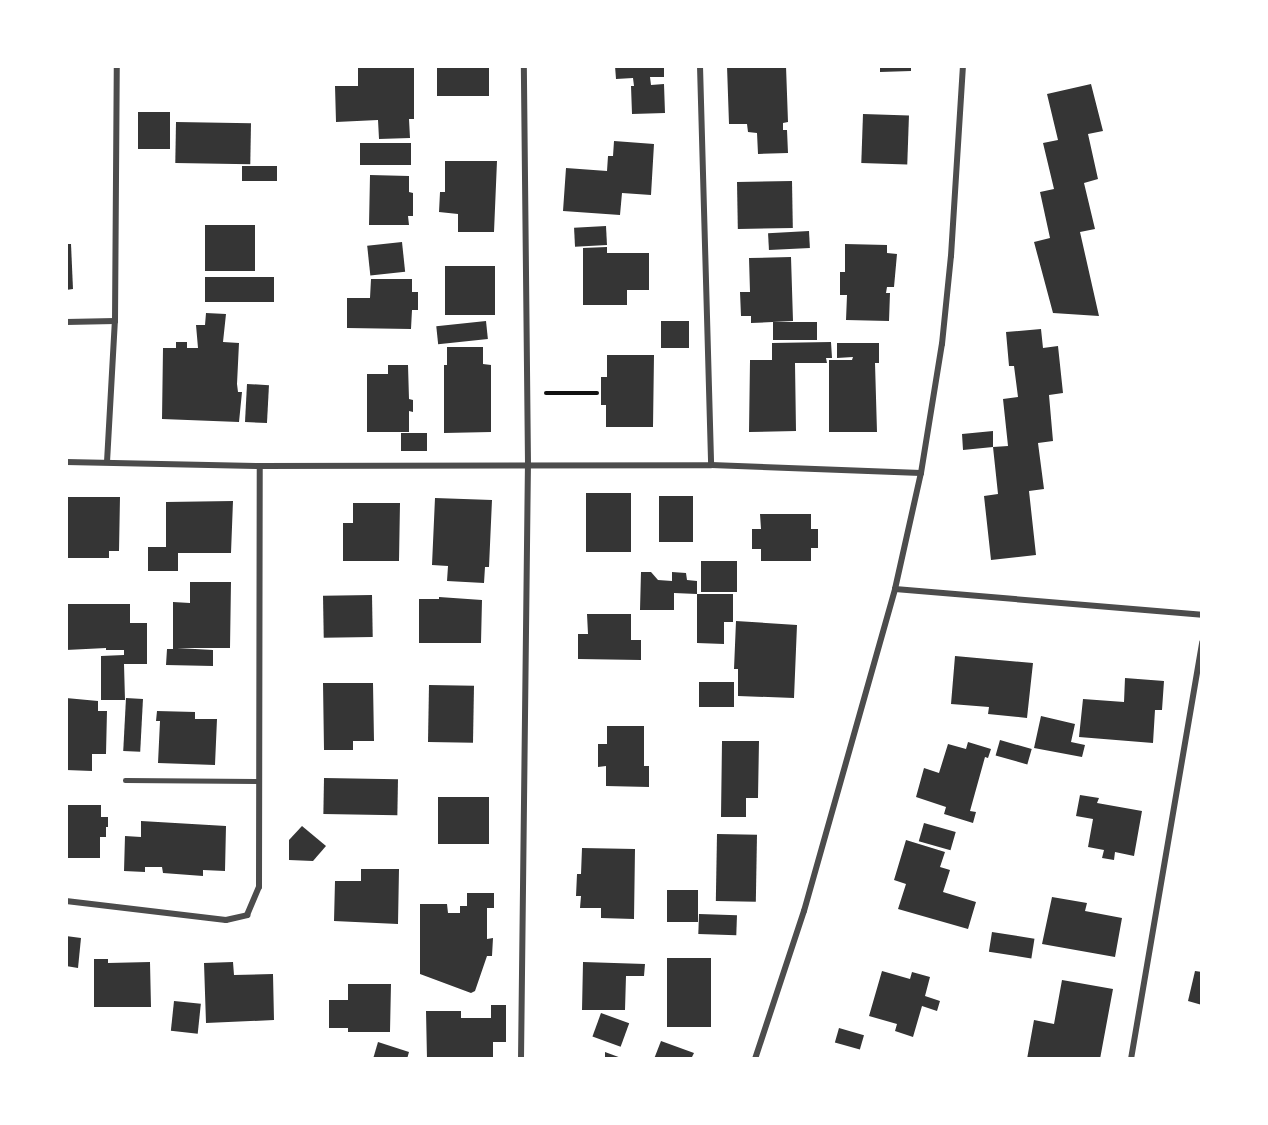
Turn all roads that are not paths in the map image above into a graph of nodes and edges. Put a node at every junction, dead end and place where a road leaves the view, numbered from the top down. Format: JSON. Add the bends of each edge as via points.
{"nodes":[{"id":1,"x":117,"y":66,"type":"edge"},
{"id":2,"x":524,"y":66,"type":"edge"},
{"id":3,"x":700,"y":66,"type":"edge"},
{"id":4,"x":963,"y":66,"type":"edge"},
{"id":5,"x":115,"y":321,"type":"junction"},
{"id":6,"x":66,"y":322,"type":"edge"},
{"id":7,"x":66,"y":462,"type":"edge"},
{"id":8,"x":107,"y":462,"type":"junction"},
{"id":9,"x":528,"y":464,"type":"junction"},
{"id":10,"x":711,"y":465,"type":"junction"},
{"id":11,"x":260,"y":466,"type":"junction"},
{"id":12,"x":921,"y":472,"type":"junction"},
{"id":13,"x":895,"y":589,"type":"junction"},
{"id":14,"x":1202,"y":615,"type":"edge"},
{"id":15,"x":1202,"y":642,"type":"edge"},
{"id":16,"x":124,"y":780,"type":"dead end"},
{"id":17,"x":258,"y":782,"type":"junction"},
{"id":18,"x":66,"y":901,"type":"edge"},
{"id":19,"x":521,"y":1059,"type":"edge"},
{"id":20,"x":755,"y":1059,"type":"edge"},
{"id":21,"x":1131,"y":1059,"type":"edge"}],
"edges":[{"from":1,"to":5,"type":"street"},
{"from":2,"to":9,"type":"street"},
{"from":3,"to":10,"type":"street"},
{"from":4,"to":12,"type":"street","via":[[942,344]]},
{"from":5,"to":6,"type":"street"},
{"from":5,"to":8,"type":"street"},
{"from":7,"to":8,"type":"street"},
{"from":8,"to":11,"type":"street"},
{"from":9,"to":10,"type":"street"},
{"from":9,"to":11,"type":"street"},
{"from":9,"to":19,"type":"street"},
{"from":10,"to":12,"type":"street"},
{"from":11,"to":17,"type":"street"},
{"from":12,"to":13,"type":"street"},
{"from":13,"to":14,"type":"street"},
{"from":13,"to":20,"type":"street","via":[[804,911]]},
{"from":15,"to":21,"type":"street"},
{"from":16,"to":17,"type":"lane"},
{"from":17,"to":18,"type":"street","via":[[259,887],[247,915],[226,920]]}]}
